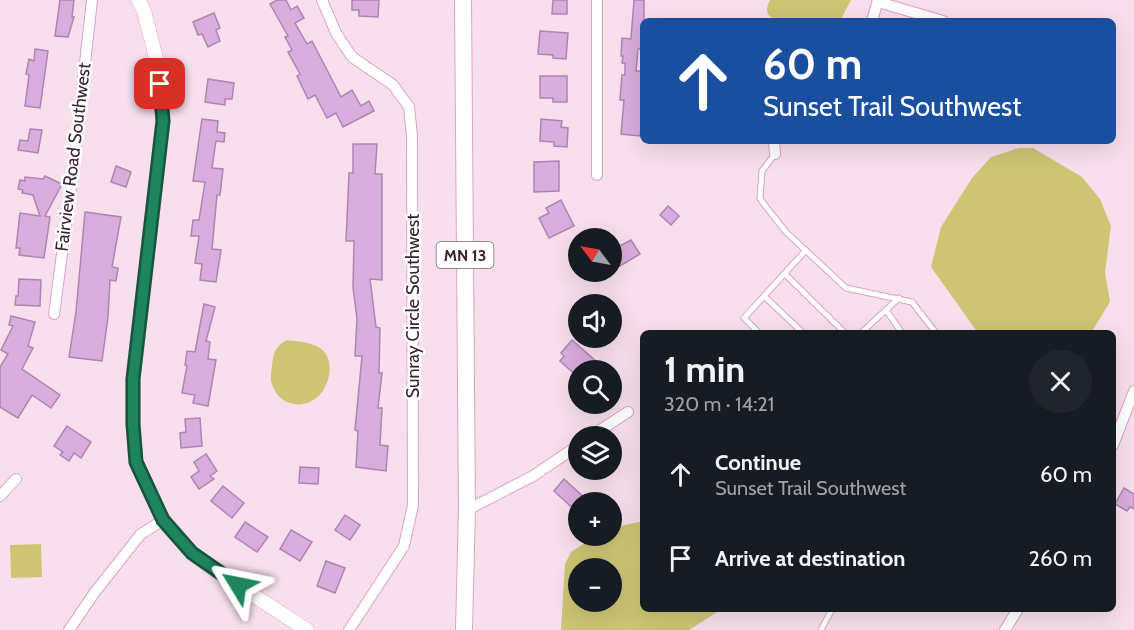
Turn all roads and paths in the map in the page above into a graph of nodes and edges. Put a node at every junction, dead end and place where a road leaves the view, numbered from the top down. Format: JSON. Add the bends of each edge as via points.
{"nodes":[{"id":1,"x":92,"y":0,"type":"edge"},
{"id":2,"x":138,"y":0,"type":"edge"},
{"id":3,"x":322,"y":0,"type":"edge"},
{"id":4,"x":463,"y":0,"type":"edge"},
{"id":5,"x":597,"y":0,"type":"edge"},
{"id":6,"x":878,"y":1,"type":"edge"},
{"id":7,"x":873,"y":18,"type":"edge"},
{"id":8,"x":933,"y":18,"type":"edge"},
{"id":9,"x":774,"y":144,"type":"edge"},
{"id":10,"x":775,"y":154,"type":"joint"},
{"id":11,"x":597,"y":175,"type":"dead end"},
{"id":12,"x":806,"y":250,"type":"junction"},
{"id":13,"x":785,"y":274,"type":"junction"},
{"id":14,"x":764,"y":296,"type":"junction"},
{"id":15,"x":899,"y":298,"type":"junction"},
{"id":16,"x":886,"y":310,"type":"junction"},
{"id":17,"x":54,"y":314,"type":"dead end"},
{"id":18,"x":756,"y":330,"type":"edge"},
{"id":19,"x":800,"y":330,"type":"edge"},
{"id":20,"x":842,"y":330,"type":"edge"},
{"id":21,"x":867,"y":330,"type":"edge"},
{"id":22,"x":900,"y":330,"type":"edge"},
{"id":23,"x":934,"y":330,"type":"edge"},
{"id":24,"x":1134,"y":391,"type":"edge"},
{"id":25,"x":628,"y":412,"type":"dead end"},
{"id":26,"x":606,"y":426,"type":"edge"},
{"id":27,"x":1116,"y":437,"type":"edge"},
{"id":28,"x":568,"y":452,"type":"edge"},
{"id":29,"x":16,"y":479,"type":"dead end"},
{"id":30,"x":0,"y":496,"type":"edge"},
{"id":31,"x":467,"y":510,"type":"junction"},
{"id":32,"x":163,"y":520,"type":"junction"},
{"id":33,"x":830,"y":612,"type":"edge"},
{"id":34,"x":1016,"y":612,"type":"edge"},
{"id":35,"x":69,"y":630,"type":"edge"},
{"id":36,"x":307,"y":630,"type":"edge"},
{"id":37,"x":349,"y":630,"type":"edge"},
{"id":38,"x":464,"y":630,"type":"edge"},
{"id":39,"x":821,"y":630,"type":"edge"},
{"id":40,"x":1005,"y":630,"type":"edge"}],
"edges":[{"from":1,"to":17,"type":"street","name":"Fairview Road Southwest"},
{"from":2,"to":32,"type":"street","via":[[158,66],[163,121],[133,379],[133,424],[136,462]]},
{"from":3,"to":37,"type":"street","name":"Sunray Circle Southwest","via":[[352,57],[393,85],[409,107],[412,136],[413,506],[404,546]]},
{"from":4,"to":31,"type":"main road","number":"MN 13"},
{"from":5,"to":11,"type":"street"},
{"from":6,"to":7,"type":"street"},
{"from":6,"to":8,"type":"street"},
{"from":9,"to":10,"type":"street"},
{"from":10,"to":12,"type":"lane","via":[[762,171],[760,199]]},
{"from":12,"to":13,"type":"lane"},
{"from":12,"to":15,"type":"lane","via":[[846,288]]},
{"from":13,"to":14,"type":"lane"},
{"from":13,"to":20,"type":"lane"},
{"from":14,"to":18,"type":"lane","via":[[744,318]]},
{"from":14,"to":19,"type":"lane"},
{"from":15,"to":16,"type":"lane"},
{"from":15,"to":23,"type":"lane","via":[[912,302]]},
{"from":16,"to":21,"type":"lane"},
{"from":16,"to":22,"type":"lane"},
{"from":24,"to":27,"type":"street"},
{"from":25,"to":26,"type":"street"},
{"from":28,"to":31,"type":"street","via":[[533,476]]},
{"from":29,"to":30,"type":"street"},
{"from":31,"to":38,"type":"main road","number":"MN 13"},
{"from":32,"to":35,"type":"street","via":[[140,535]]},
{"from":32,"to":36,"type":"street","via":[[192,553]]},
{"from":33,"to":39,"type":"lane"},
{"from":34,"to":40,"type":"street"}]}
